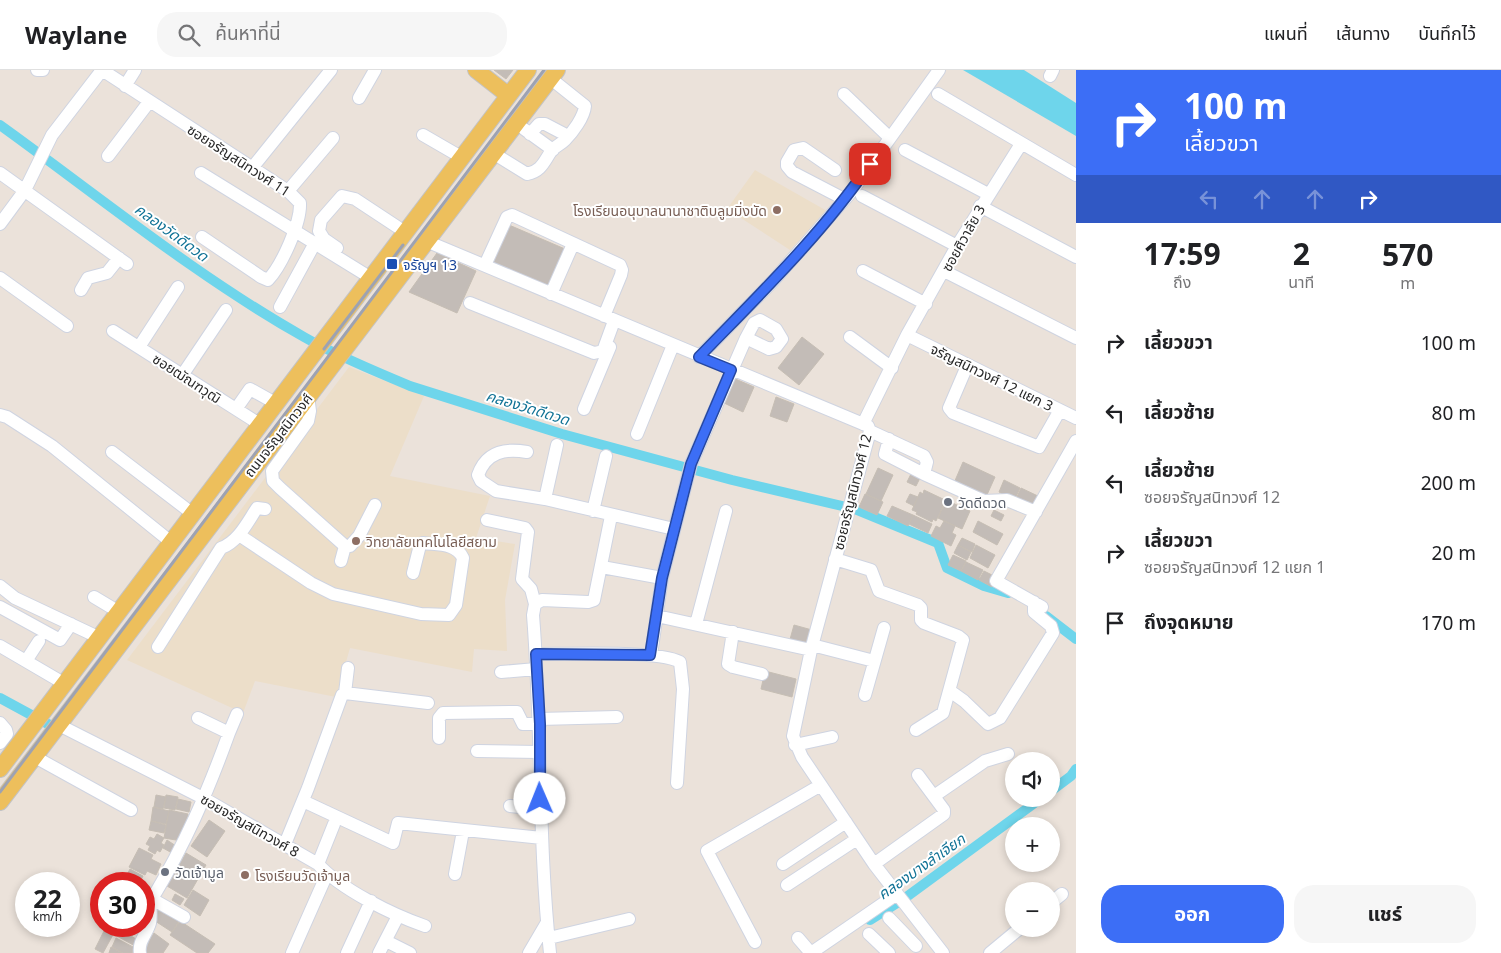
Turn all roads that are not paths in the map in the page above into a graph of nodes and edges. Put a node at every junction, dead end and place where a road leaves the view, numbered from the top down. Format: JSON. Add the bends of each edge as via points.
{"nodes":[{"id":1,"x":37,"y":70,"type":"edge"},
{"id":2,"x":43,"y":70,"type":"edge"},
{"id":3,"x":102,"y":70,"type":"edge"},
{"id":4,"x":135,"y":70,"type":"edge"},
{"id":5,"x":331,"y":70,"type":"edge"},
{"id":6,"x":375,"y":70,"type":"edge"},
{"id":7,"x":476,"y":70,"type":"edge"},
{"id":8,"x":528,"y":70,"type":"edge"},
{"id":9,"x":939,"y":70,"type":"edge"},
{"id":10,"x":554,"y":74,"type":"edge"},
{"id":11,"x":125,"y":86,"type":"junction"},
{"id":12,"x":844,"y":94,"type":"dead end"},
{"id":13,"x":938,"y":94,"type":"dead end"},
{"id":14,"x":508,"y":95,"type":"junction"},
{"id":15,"x":359,"y":98,"type":"dead end"},
{"id":16,"x":149,"y":102,"type":"junction"},
{"id":17,"x":516,"y":124,"type":"junction"},
{"id":18,"x":530,"y":134,"type":"junction"},
{"id":19,"x":423,"y":135,"type":"dead end"},
{"id":20,"x":568,"y":136,"type":"junction"},
{"id":21,"x":889,"y":136,"type":"junction"},
{"id":22,"x":333,"y":138,"type":"dead end"},
{"id":23,"x":1021,"y":144,"type":"junction"},
{"id":24,"x":553,"y":150,"type":"junction"},
{"id":25,"x":905,"y":150,"type":"dead end"},
{"id":26,"x":493,"y":153,"type":"junction"},
{"id":27,"x":108,"y":156,"type":"dead end"},
{"id":28,"x":461,"y":157,"type":"junction"},
{"id":29,"x":252,"y":168,"type":"junction"},
{"id":30,"x":835,"y":170,"type":"dead end"},
{"id":31,"x":0,"y":173,"type":"edge"},
{"id":32,"x":201,"y":173,"type":"dead end"},
{"id":33,"x":1076,"y":175,"type":"edge"},
{"id":34,"x":25,"y":190,"type":"junction"},
{"id":35,"x":288,"y":191,"type":"junction"},
{"id":36,"x":988,"y":194,"type":"junction"},
{"id":37,"x":862,"y":196,"type":"dead end"},
{"id":38,"x":844,"y":199,"type":"junction"},
{"id":39,"x":980,"y":206,"type":"junction"},
{"id":40,"x":0,"y":224,"type":"edge"},
{"id":41,"x":294,"y":231,"type":"junction"},
{"id":42,"x":405,"y":232,"type":"junction"},
{"id":43,"x":202,"y":237,"type":"dead end"},
{"id":44,"x":426,"y":240,"type":"junction"},
{"id":45,"x":315,"y":243,"type":"junction"},
{"id":46,"x":574,"y":244,"type":"junction"},
{"id":47,"x":957,"y":246,"type":"junction"},
{"id":48,"x":1076,"y":257,"type":"edge"},
{"id":49,"x":485,"y":266,"type":"junction"},
{"id":50,"x":863,"y":271,"type":"dead end"},
{"id":51,"x":944,"y":271,"type":"junction"},
{"id":52,"x":374,"y":275,"type":"junction"},
{"id":53,"x":0,"y":278,"type":"edge"},
{"id":54,"x":178,"y":287,"type":"dead end"},
{"id":55,"x":81,"y":290,"type":"dead end"},
{"id":56,"x":551,"y":294,"type":"junction"},
{"id":57,"x":470,"y":303,"type":"dead end"},
{"id":58,"x":926,"y":304,"type":"junction"},
{"id":59,"x":280,"y":306,"type":"dead end"},
{"id":60,"x":226,"y":310,"type":"dead end"},
{"id":61,"x":612,"y":320,"type":"junction"},
{"id":62,"x":67,"y":326,"type":"dead end"},
{"id":63,"x":114,"y":330,"type":"dead end"},
{"id":64,"x":907,"y":335,"type":"junction"},
{"id":65,"x":850,"y":337,"type":"dead end"},
{"id":66,"x":746,"y":338,"type":"dead end"},
{"id":67,"x":1076,"y":338,"type":"edge"},
{"id":68,"x":673,"y":345,"type":"junction"},
{"id":69,"x":139,"y":347,"type":"junction"},
{"id":70,"x":699,"y":357,"type":"junction"},
{"id":71,"x":966,"y":366,"type":"junction"},
{"id":72,"x":892,"y":368,"type":"junction"},
{"id":73,"x":731,"y":370,"type":"junction"},
{"id":74,"x":183,"y":374,"type":"junction"},
{"id":75,"x":308,"y":396,"type":"junction"},
{"id":76,"x":277,"y":404,"type":"junction"},
{"id":77,"x":236,"y":409,"type":"junction"},
{"id":78,"x":584,"y":409,"type":"dead end"},
{"id":79,"x":1060,"y":410,"type":"junction"},
{"id":80,"x":0,"y":415,"type":"edge"},
{"id":81,"x":1076,"y":418,"type":"edge"},
{"id":82,"x":261,"y":425,"type":"junction"},
{"id":83,"x":867,"y":427,"type":"junction"},
{"id":84,"x":637,"y":434,"type":"dead end"},
{"id":85,"x":1076,"y":441,"type":"edge"},
{"id":86,"x":556,"y":445,"type":"dead end"},
{"id":87,"x":112,"y":452,"type":"dead end"},
{"id":88,"x":527,"y":452,"type":"dead end"},
{"id":89,"x":606,"y":456,"type":"dead end"},
{"id":90,"x":545,"y":499,"type":"junction"},
{"id":91,"x":375,"y":505,"type":"dead end"},
{"id":92,"x":265,"y":509,"type":"dead end"},
{"id":93,"x":594,"y":511,"type":"junction"},
{"id":94,"x":726,"y":511,"type":"dead end"},
{"id":95,"x":1036,"y":512,"type":"junction"},
{"id":96,"x":193,"y":514,"type":"junction"},
{"id":97,"x":611,"y":516,"type":"junction"},
{"id":98,"x":487,"y":520,"type":"dead end"},
{"id":99,"x":674,"y":529,"type":"junction"},
{"id":100,"x":205,"y":532,"type":"junction"},
{"id":101,"x":239,"y":535,"type":"junction"},
{"id":102,"x":171,"y":542,"type":"junction"},
{"id":103,"x":345,"y":546,"type":"junction"},
{"id":104,"x":220,"y":548,"type":"junction"},
{"id":105,"x":835,"y":559,"type":"junction"},
{"id":106,"x":341,"y":561,"type":"dead end"},
{"id":107,"x":602,"y":567,"type":"junction"},
{"id":108,"x":413,"y":573,"type":"dead end"},
{"id":109,"x":662,"y":578,"type":"junction"},
{"id":110,"x":0,"y":586,"type":"edge"},
{"id":111,"x":94,"y":597,"type":"dead end"},
{"id":112,"x":130,"y":598,"type":"junction"},
{"id":113,"x":535,"y":604,"type":"junction"},
{"id":114,"x":0,"y":607,"type":"edge"},
{"id":115,"x":146,"y":610,"type":"junction"},
{"id":116,"x":119,"y":612,"type":"junction"},
{"id":117,"x":657,"y":616,"type":"junction"},
{"id":118,"x":71,"y":624,"type":"junction"},
{"id":119,"x":696,"y":624,"type":"junction"},
{"id":120,"x":884,"y":628,"type":"dead end"},
{"id":121,"x":733,"y":632,"type":"junction"},
{"id":122,"x":100,"y":638,"type":"junction"},
{"id":123,"x":39,"y":641,"type":"dead end"},
{"id":124,"x":0,"y":646,"type":"edge"},
{"id":125,"x":158,"y":647,"type":"dead end"},
{"id":126,"x":811,"y":648,"type":"junction"},
{"id":127,"x":536,"y":654,"type":"junction"},
{"id":128,"x":650,"y":655,"type":"junction"},
{"id":129,"x":26,"y":661,"type":"junction"},
{"id":130,"x":874,"y":661,"type":"junction"},
{"id":131,"x":348,"y":668,"type":"dead end"},
{"id":132,"x":536,"y":669,"type":"junction"},
{"id":133,"x":502,"y":672,"type":"dead end"},
{"id":134,"x":762,"y":674,"type":"dead end"},
{"id":135,"x":65,"y":684,"type":"junction"},
{"id":136,"x":950,"y":692,"type":"junction"},
{"id":137,"x":345,"y":693,"type":"junction"},
{"id":138,"x":865,"y":696,"type":"dead end"},
{"id":139,"x":428,"y":703,"type":"dead end"},
{"id":140,"x":237,"y":714,"type":"dead end"},
{"id":141,"x":617,"y":717,"type":"dead end"},
{"id":142,"x":198,"y":718,"type":"dead end"},
{"id":143,"x":540,"y":721,"type":"junction"},
{"id":144,"x":0,"y":723,"type":"edge"},
{"id":145,"x":57,"y":727,"type":"junction"},
{"id":146,"x":916,"y":730,"type":"dead end"},
{"id":147,"x":229,"y":733,"type":"junction"},
{"id":148,"x":832,"y":737,"type":"dead end"},
{"id":149,"x":439,"y":738,"type":"dead end"},
{"id":150,"x":0,"y":743,"type":"edge"},
{"id":151,"x":795,"y":745,"type":"junction"},
{"id":152,"x":477,"y":751,"type":"dead end"},
{"id":153,"x":539,"y":752,"type":"junction"},
{"id":154,"x":1005,"y":755,"type":"edge"},
{"id":155,"x":34,"y":757,"type":"junction"},
{"id":156,"x":1,"y":766,"type":"edge"},
{"id":157,"x":918,"y":775,"type":"dead end"},
{"id":158,"x":677,"y":783,"type":"dead end"},
{"id":159,"x":821,"y":785,"type":"junction"},
{"id":160,"x":934,"y":796,"type":"junction"},
{"id":161,"x":205,"y":799,"type":"junction"},
{"id":162,"x":303,"y":801,"type":"junction"},
{"id":163,"x":0,"y":802,"type":"edge"},
{"id":164,"x":510,"y":806,"type":"dead end"},
{"id":165,"x":540,"y":809,"type":"junction"},
{"id":166,"x":131,"y":810,"type":"dead end"},
{"id":167,"x":846,"y":822,"type":"junction"},
{"id":168,"x":334,"y":824,"type":"dead end"},
{"id":169,"x":463,"y":831,"type":"junction"},
{"id":170,"x":542,"y":838,"type":"junction"},
{"id":171,"x":857,"y":839,"type":"junction"},
{"id":172,"x":285,"y":844,"type":"junction"},
{"id":173,"x":318,"y":864,"type":"junction"},
{"id":174,"x":783,"y":864,"type":"dead end"},
{"id":175,"x":874,"y":864,"type":"junction"},
{"id":176,"x":327,"y":874,"type":"junction"},
{"id":177,"x":454,"y":874,"type":"dead end"},
{"id":178,"x":788,"y":885,"type":"dead end"},
{"id":179,"x":155,"y":894,"type":"edge"},
{"id":180,"x":899,"y":898,"type":"junction"},
{"id":181,"x":155,"y":901,"type":"edge"},
{"id":182,"x":371,"y":901,"type":"junction"},
{"id":183,"x":184,"y":917,"type":"dead end"},
{"id":184,"x":402,"y":917,"type":"junction"},
{"id":185,"x":629,"y":918,"type":"dead end"},
{"id":186,"x":889,"y":918,"type":"dead end"},
{"id":187,"x":546,"y":924,"type":"junction"},
{"id":188,"x":425,"y":926,"type":"dead end"},
{"id":189,"x":869,"y":934,"type":"dead end"},
{"id":190,"x":928,"y":935,"type":"junction"},
{"id":191,"x":143,"y":937,"type":"edge"},
{"id":192,"x":1009,"y":937,"type":"edge"},
{"id":193,"x":549,"y":938,"type":"junction"},
{"id":194,"x":798,"y":938,"type":"dead end"},
{"id":195,"x":391,"y":940,"type":"junction"},
{"id":196,"x":755,"y":942,"type":"dead end"},
{"id":197,"x":913,"y":950,"type":"edge"},
{"id":198,"x":140,"y":953,"type":"edge"},
{"id":199,"x":292,"y":953,"type":"edge"},
{"id":200,"x":348,"y":953,"type":"edge"},
{"id":201,"x":380,"y":953,"type":"edge"},
{"id":202,"x":410,"y":953,"type":"edge"},
{"id":203,"x":529,"y":953,"type":"edge"},
{"id":204,"x":550,"y":953,"type":"edge"},
{"id":205,"x":810,"y":953,"type":"edge"},
{"id":206,"x":889,"y":953,"type":"edge"},
{"id":207,"x":943,"y":953,"type":"edge"},
{"id":208,"x":990,"y":953,"type":"edge"}],
"edges":[{"from":1,"to":2,"type":"street"},
{"from":3,"to":11,"type":"street","name":"ซอยจรัญสนิทวงศ์ 11"},
{"from":3,"to":34,"type":"street","via":[[52,135]]},
{"from":4,"to":11,"type":"street"},
{"from":5,"to":29,"type":"street"},
{"from":6,"to":15,"type":"street"},
{"from":7,"to":14,"type":"main road"},
{"from":8,"to":14,"type":"main road","name":"ถนนจรัญสนิทวงศ์"},
{"from":9,"to":21,"type":"street"},
{"from":10,"to":17,"type":"main road","name":"ถนนจรัญสนิทวงศ์"},
{"from":10,"to":20,"type":"street","via":[[585,106],[582,117]]},
{"from":11,"to":16,"type":"street","name":"ซอยจรัญสนิทวงศ์ 11"},
{"from":12,"to":21,"type":"street"},
{"from":13,"to":23,"type":"street"},
{"from":14,"to":28,"type":"main road","name":"ถนนจรัญสนิทวงศ์"},
{"from":16,"to":27,"type":"street"},
{"from":16,"to":29,"type":"street","name":"ซอยจรัญสนิทวงศ์ 11"},
{"from":17,"to":18,"type":"street"},
{"from":17,"to":26,"type":"main road","name":"ถนนจรัญสนิทวงศ์"},
{"from":18,"to":20,"type":"street","via":[[539,124],[546,124]]},
{"from":18,"to":24,"type":"street"},
{"from":19,"to":28,"type":"street"},
{"from":20,"to":24,"type":"street"},
{"from":21,"to":38,"type":"street"},
{"from":22,"to":35,"type":"street"},
{"from":23,"to":33,"type":"street"},
{"from":23,"to":36,"type":"street","name":"ซอยศิวาลัย 3"},
{"from":24,"to":26,"type":"street","via":[[536,172],[527,174]]},
{"from":25,"to":36,"type":"street"},
{"from":26,"to":44,"type":"main road","name":"ถนนจรัญสนิทวงศ์"},
{"from":28,"to":42,"type":"main road","name":"ถนนจรัญสนิทวงศ์"},
{"from":29,"to":35,"type":"street","name":"ซอยจรัญสนิทวงศ์ 11"},
{"from":30,"to":38,"type":"street","via":[[803,148],[794,150],[787,162],[792,172]]},
{"from":31,"to":34,"type":"street"},
{"from":32,"to":41,"type":"street"},
{"from":34,"to":40,"type":"street"},
{"from":34,"to":55,"type":"street","via":[[123,261],[107,273],[88,278]]},
{"from":35,"to":41,"type":"street","name":"ซอยจรัญสนิทวงศ์ 11","via":[[300,203]]},
{"from":36,"to":39,"type":"street","name":"ซอยศิวาลัย 3"},
{"from":37,"to":47,"type":"street"},
{"from":38,"to":70,"type":"street","via":[[774,280]]},
{"from":39,"to":47,"type":"street","name":"ซอยศิวาลัย 3"},
{"from":39,"to":48,"type":"street"},
{"from":41,"to":43,"type":"street","via":[[268,280]]},
{"from":41,"to":45,"type":"street"},
{"from":42,"to":52,"type":"main road","name":"ถนนจรัญสนิทวงศ์"},
{"from":42,"to":52,"type":"street","via":[[355,198],[342,196],[321,220],[319,231],[324,239]]},
{"from":44,"to":49,"type":"street","name":"ซอยจรัญสนิทวงศ์ 12"},
{"from":44,"to":75,"type":"main road","name":"ถนนจรัญสนิทวงศ์"},
{"from":45,"to":52,"type":"street"},
{"from":45,"to":59,"type":"street"},
{"from":46,"to":49,"type":"street","via":[[512,215],[507,217]]},
{"from":46,"to":56,"type":"street"},
{"from":46,"to":61,"type":"street","via":[[620,266],[622,270]]},
{"from":47,"to":51,"type":"street","name":"ซอยศิวาลัย 3"},
{"from":49,"to":56,"type":"street","name":"ซอยจรัญสนิทวงศ์ 12"},
{"from":50,"to":58,"type":"street"},
{"from":51,"to":58,"type":"street","name":"ซอยศิวาลัย 3"},
{"from":51,"to":67,"type":"street"},
{"from":52,"to":76,"type":"main road","name":"ถนนจรัญสนิทวงศ์"},
{"from":53,"to":62,"type":"street"},
{"from":54,"to":69,"type":"street"},
{"from":56,"to":61,"type":"street","name":"ซอยจรัญสนิทวงศ์ 12"},
{"from":57,"to":61,"type":"street","via":[[594,353],[603,351]]},
{"from":58,"to":64,"type":"street","name":"ซอยศิวาลัย 3"},
{"from":60,"to":74,"type":"street"},
{"from":61,"to":68,"type":"street","name":"ซอยจรัญสนิทวงศ์ 12"},
{"from":61,"to":78,"type":"street"},
{"from":63,"to":69,"type":"street","name":"ซอยฒัณฑวุฒิ"},
{"from":64,"to":71,"type":"street","name":"จรัญสนิทวงศ์ 12 แยก 3"},
{"from":64,"to":72,"type":"street","name":"ซอยศิวาลัย 3"},
{"from":65,"to":72,"type":"street"},
{"from":66,"to":73,"type":"street"},
{"from":68,"to":70,"type":"street","name":"ซอยจรัญสนิทวงศ์ 12"},
{"from":68,"to":84,"type":"street"},
{"from":69,"to":74,"type":"street","name":"ซอยฒัณฑวุฒิ"},
{"from":70,"to":73,"type":"street","name":"ซอยจรัญสนิทวงศ์ 12"},
{"from":71,"to":79,"type":"street","name":"จรัญสนิทวงศ์ 12 แยก 3"},
{"from":71,"to":79,"type":"street","via":[[950,401],[949,408],[953,413],[1038,447]]},
{"from":72,"to":83,"type":"street","name":"ซอยศิวาลัย 3"},
{"from":73,"to":83,"type":"street","name":"ซอยจรัญสนิทวงศ์ 12"},
{"from":73,"to":99,"type":"street","via":[[690,467]]},
{"from":74,"to":77,"type":"street","name":"ซอยฒัณฑวุฒิ"},
{"from":75,"to":100,"type":"main road","name":"ถนนจรัญสนิทวงศ์"},
{"from":75,"to":103,"type":"street","via":[[308,421],[272,470],[272,476],[280,488]]},
{"from":76,"to":77,"type":"street","via":[[250,390]]},
{"from":76,"to":82,"type":"main road","name":"ถนนจรัญสนิทวงศ์"},
{"from":77,"to":82,"type":"street","name":"ซอยฒัณฑวุฒิ"},
{"from":79,"to":81,"type":"street","name":"จรัญสนิทวงศ์ 12 แยก 3"},
{"from":80,"to":102,"type":"street","via":[[52,446]]},
{"from":82,"to":96,"type":"main road","name":"ถนนจรัญสนิทวงศ์"},
{"from":83,"to":95,"type":"street","via":[[924,456],[927,462],[924,474],[984,502],[1007,500]]},
{"from":83,"to":105,"type":"street","name":"ซอยจรัญสนิทวงศ์ 12","via":[[850,508]]},
{"from":85,"to":95,"type":"street"},
{"from":86,"to":90,"type":"street"},
{"from":87,"to":96,"type":"street"},
{"from":88,"to":90,"type":"street","via":[[506,449],[498,452],[484,464],[478,475],[487,487],[496,491]]},
{"from":89,"to":93,"type":"street"},
{"from":90,"to":93,"type":"street"},
{"from":91,"to":103,"type":"street","via":[[359,536],[350,546]]},
{"from":92,"to":101,"type":"street","via":[[257,508]]},
{"from":93,"to":97,"type":"street"},
{"from":94,"to":119,"type":"street"},
{"from":95,"to":136,"type":"street","via":[[996,582],[1036,606],[1053,633],[1000,718],[988,724]]},
{"from":96,"to":102,"type":"main road","name":"ถนนจรัญสนิทวงศ์"},
{"from":97,"to":99,"type":"street"},
{"from":97,"to":107,"type":"street"},
{"from":98,"to":113,"type":"street","via":[[525,528],[528,532],[522,579],[531,589]]},
{"from":99,"to":109,"type":"street"},
{"from":100,"to":104,"type":"street"},
{"from":100,"to":115,"type":"main road","name":"ถนนจรัญสนิทวงศ์"},
{"from":101,"to":104,"type":"street"},
{"from":101,"to":108,"type":"street","via":[[333,594],[421,614],[449,616],[456,605],[463,558],[460,552],[454,547],[423,542]]},
{"from":102,"to":112,"type":"main road","name":"ถนนจรัญสนิทวงศ์"},
{"from":103,"to":106,"type":"street"},
{"from":104,"to":125,"type":"street"},
{"from":105,"to":126,"type":"street","name":"ซอยจรัญสนิทวงศ์ 12"},
{"from":105,"to":136,"type":"street","via":[[868,568],[879,591],[918,605],[924,623],[961,638],[963,646]]},
{"from":107,"to":109,"type":"street"},
{"from":107,"to":113,"type":"street","via":[[594,600],[542,600]]},
{"from":109,"to":117,"type":"street"},
{"from":110,"to":118,"type":"street","via":[[15,598]]},
{"from":111,"to":116,"type":"street"},
{"from":112,"to":115,"type":"main road"},
{"from":112,"to":116,"type":"main road","name":"ถนนจรัญสนิทวงศ์"},
{"from":113,"to":127,"type":"street","via":[[532,615]]},
{"from":114,"to":118,"type":"street","via":[[60,640]]},
{"from":115,"to":145,"type":"main road","name":"ถนนจรัญสนิทวงศ์"},
{"from":116,"to":122,"type":"main road","name":"ถนนจรัญสนิทวงศ์"},
{"from":117,"to":119,"type":"street"},
{"from":117,"to":128,"type":"street"},
{"from":118,"to":122,"type":"street"},
{"from":119,"to":121,"type":"street"},
{"from":120,"to":130,"type":"street"},
{"from":121,"to":126,"type":"street"},
{"from":121,"to":134,"type":"street","via":[[728,664]]},
{"from":122,"to":135,"type":"main road","name":"ถนนจรัญสนิทวงศ์"},
{"from":123,"to":129,"type":"street"},
{"from":124,"to":129,"type":"street"},
{"from":126,"to":130,"type":"street"},
{"from":126,"to":151,"type":"street","name":"ซอยจรัญสนิทวงศ์ 12","via":[[794,728]]},
{"from":127,"to":128,"type":"street"},
{"from":127,"to":132,"type":"street"},
{"from":128,"to":158,"type":"street","via":[[674,658],[680,662],[682,670]]},
{"from":129,"to":135,"type":"street"},
{"from":130,"to":138,"type":"street"},
{"from":131,"to":137,"type":"street"},
{"from":132,"to":133,"type":"street"},
{"from":132,"to":143,"type":"street"},
{"from":135,"to":156,"type":"main road","name":"ถนนจรัญสนิทวงศ์"},
{"from":136,"to":146,"type":"street","via":[[943,712]]},
{"from":137,"to":139,"type":"street"},
{"from":137,"to":162,"type":"street","via":[[337,704]]},
{"from":140,"to":147,"type":"street"},
{"from":141,"to":143,"type":"street"},
{"from":142,"to":147,"type":"street"},
{"from":143,"to":149,"type":"street","via":[[523,724],[516,712],[443,713]]},
{"from":143,"to":153,"type":"street"},
{"from":144,"to":150,"type":"street","via":[[7,734]]},
{"from":145,"to":155,"type":"main road","name":"ถนนจรัญสนิทวงศ์"},
{"from":145,"to":161,"type":"street","name":"ซอยจรัญสนิทวงศ์ 8"},
{"from":147,"to":161,"type":"street"},
{"from":148,"to":151,"type":"street"},
{"from":151,"to":159,"type":"street"},
{"from":152,"to":153,"type":"street"},
{"from":153,"to":165,"type":"street"},
{"from":154,"to":160,"type":"street","via":[[985,761]]},
{"from":155,"to":163,"type":"main road","name":"ถนนจรัญสนิทวงศ์"},
{"from":155,"to":166,"type":"street"},
{"from":157,"to":160,"type":"street"},
{"from":159,"to":167,"type":"street"},
{"from":159,"to":196,"type":"street","via":[[707,851]]},
{"from":160,"to":175,"type":"street","via":[[944,814]]},
{"from":161,"to":172,"type":"street","name":"ซอยจรัญสนิทวงศ์ 8"},
{"from":161,"to":179,"type":"street"},
{"from":162,"to":169,"type":"street","via":[[392,843],[398,822]]},
{"from":162,"to":172,"type":"street"},
{"from":164,"to":165,"type":"street"},
{"from":165,"to":170,"type":"street"},
{"from":167,"to":171,"type":"street"},
{"from":167,"to":174,"type":"street"},
{"from":168,"to":173,"type":"street"},
{"from":169,"to":170,"type":"street"},
{"from":169,"to":177,"type":"street"},
{"from":170,"to":187,"type":"street"},
{"from":171,"to":175,"type":"street"},
{"from":171,"to":178,"type":"street"},
{"from":172,"to":173,"type":"street","name":"ซอยจรัญสนิทวงศ์ 8"},
{"from":173,"to":176,"type":"street","name":"ซอยจรัญสนิทวงศ์ 8"},
{"from":175,"to":180,"type":"street"},
{"from":176,"to":182,"type":"street","name":"ซอยจรัญสนิทวงศ์ 8"},
{"from":176,"to":199,"type":"street"},
{"from":180,"to":190,"type":"street"},
{"from":180,"to":205,"type":"street"},
{"from":181,"to":183,"type":"street"},
{"from":182,"to":184,"type":"street","name":"ซอยจรัญสนิทวงศ์ 8"},
{"from":182,"to":200,"type":"street"},
{"from":184,"to":188,"type":"street","name":"ซอยจรัญสนิทวงศ์ 8"},
{"from":184,"to":195,"type":"street"},
{"from":185,"to":193,"type":"street"},
{"from":186,"to":197,"type":"street"},
{"from":187,"to":193,"type":"street"},
{"from":187,"to":203,"type":"street"},
{"from":189,"to":206,"type":"street"},
{"from":190,"to":197,"type":"street"},
{"from":190,"to":207,"type":"street"},
{"from":191,"to":198,"type":"street"},
{"from":192,"to":208,"type":"street"},
{"from":193,"to":204,"type":"street"},
{"from":194,"to":205,"type":"street"},
{"from":195,"to":201,"type":"street"},
{"from":195,"to":202,"type":"street"}]}
